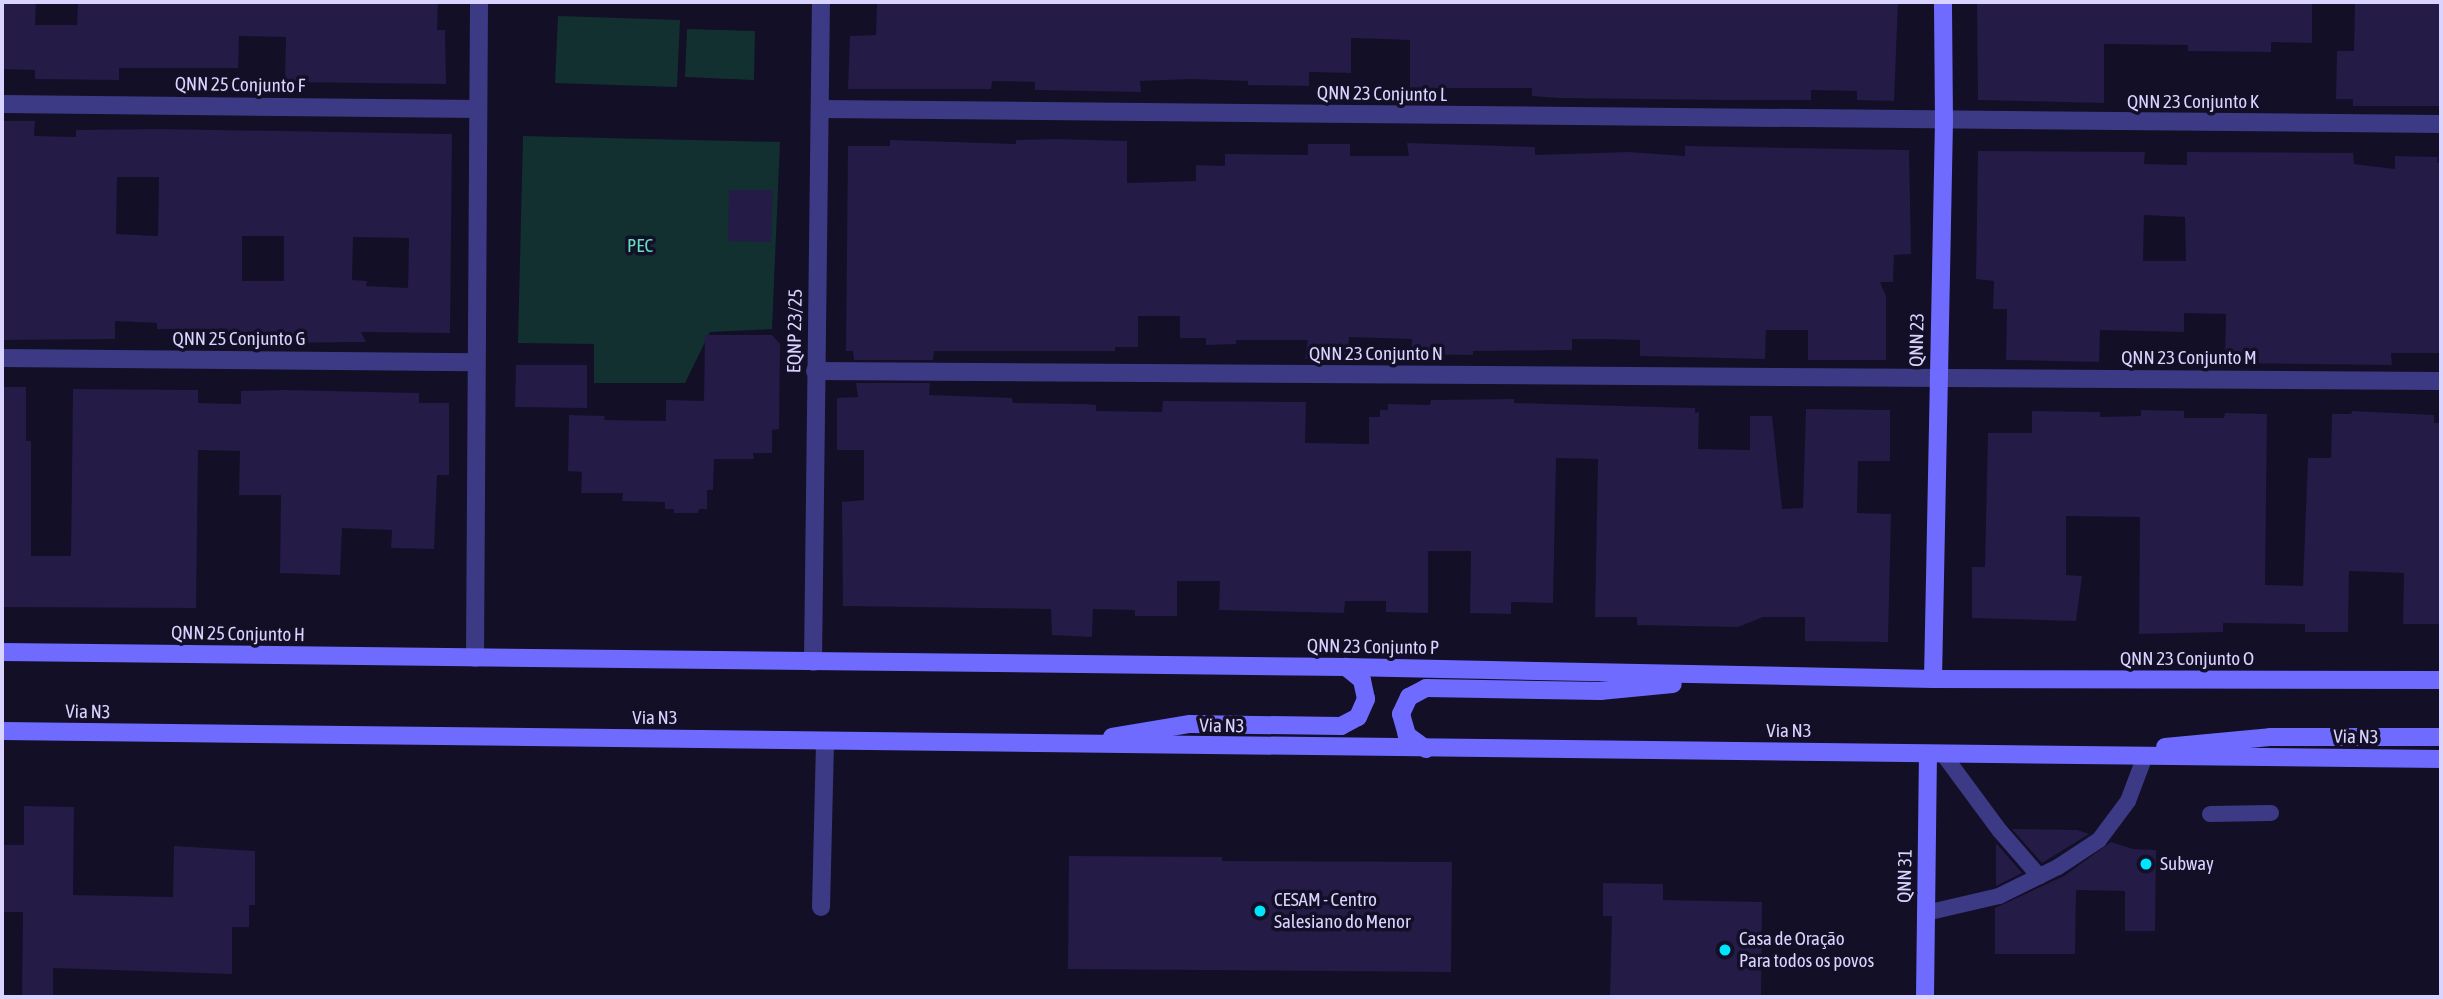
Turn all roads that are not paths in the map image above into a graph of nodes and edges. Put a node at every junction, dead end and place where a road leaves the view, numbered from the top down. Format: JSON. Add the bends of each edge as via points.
{"nodes":[{"id":1,"x":479,"y":2,"type":"edge"},
{"id":2,"x":821,"y":2,"type":"edge"},
{"id":3,"x":1943,"y":2,"type":"edge"},
{"id":4,"x":2,"y":104,"type":"edge"},
{"id":5,"x":478,"y":108,"type":"junction"},
{"id":6,"x":820,"y":108,"type":"junction"},
{"id":7,"x":1944,"y":121,"type":"junction"},
{"id":8,"x":2441,"y":124,"type":"edge"},
{"id":9,"x":2,"y":358,"type":"edge"},
{"id":10,"x":475,"y":362,"type":"junction"},
{"id":11,"x":815,"y":371,"type":"junction"},
{"id":12,"x":1937,"y":378,"type":"junction"},
{"id":13,"x":2441,"y":381,"type":"edge"},
{"id":14,"x":2,"y":652,"type":"edge"},
{"id":15,"x":475,"y":658,"type":"junction"},
{"id":16,"x":813,"y":662,"type":"junction"},
{"id":17,"x":1346,"y":667,"type":"junction"},
{"id":18,"x":1749,"y":676,"type":"junction"},
{"id":19,"x":1933,"y":680,"type":"junction"},
{"id":20,"x":2438,"y":681,"type":"edge"},
{"id":21,"x":2,"y":731,"type":"edge"},
{"id":22,"x":2441,"y":737,"type":"edge"},
{"id":23,"x":825,"y":742,"type":"junction"},
{"id":24,"x":1067,"y":745,"type":"junction"},
{"id":25,"x":1426,"y":749,"type":"junction"},
{"id":26,"x":1936,"y":754,"type":"junction"},
{"id":27,"x":2074,"y":755,"type":"junction"},
{"id":28,"x":2145,"y":756,"type":"junction"},
{"id":29,"x":2441,"y":759,"type":"edge"},
{"id":30,"x":2271,"y":813,"type":"dead end"},
{"id":31,"x":2210,"y":814,"type":"dead end"},
{"id":32,"x":2039,"y":876,"type":"junction"},
{"id":33,"x":821,"y":907,"type":"dead end"},
{"id":34,"x":1926,"y":913,"type":"junction"},
{"id":35,"x":1925,"y":997,"type":"edge"}],
"edges":[{"from":1,"to":5,"type":"street"},
{"from":2,"to":6,"type":"street","name":"EQNP 23/25"},
{"from":3,"to":7,"type":"main road","name":"QNN 23"},
{"from":4,"to":5,"type":"street","name":"QNN 25 Conjunto F"},
{"from":5,"to":10,"type":"street"},
{"from":6,"to":7,"type":"street","name":"QNN 23 Conjunto L"},
{"from":6,"to":11,"type":"street","name":"EQNP 23/25"},
{"from":7,"to":8,"type":"street","name":"QNN 23 Conjunto K"},
{"from":7,"to":12,"type":"main road","name":"QNN 23"},
{"from":9,"to":10,"type":"street","name":"QNN 25 Conjunto G"},
{"from":10,"to":15,"type":"street"},
{"from":11,"to":12,"type":"street","name":"QNN 23 Conjunto N"},
{"from":11,"to":16,"type":"street","name":"EQNP 23/25"},
{"from":12,"to":13,"type":"street","name":"QNN 23 Conjunto M"},
{"from":12,"to":19,"type":"main road","name":"QNN 23"},
{"from":14,"to":15,"type":"main road","name":"QNN 25 Conjunto H"},
{"from":15,"to":16,"type":"main road"},
{"from":16,"to":17,"type":"main road","name":"QNN 23 Conjunto P"},
{"from":17,"to":18,"type":"main road","name":"QNN 23 Conjunto P"},
{"from":17,"to":24,"type":"main road","via":[[1362,680],[1366,699],[1358,717],[1341,726],[1191,724]]},
{"from":18,"to":19,"type":"main road","name":"QNN 23 Conjunto P"},
{"from":18,"to":25,"type":"main road","via":[[1600,691],[1426,688],[1409,697],[1401,714],[1407,735]]},
{"from":19,"to":20,"type":"main road","name":"QNN 23 Conjunto O"},
{"from":21,"to":23,"type":"main road","name":"Via N3"},
{"from":22,"to":27,"type":"main road","via":[[2270,737]]},
{"from":23,"to":24,"type":"main road","name":"Via N3"},
{"from":23,"to":33,"type":"street"},
{"from":24,"to":25,"type":"main road","name":"Via N3"},
{"from":25,"to":26,"type":"main road","name":"Via N3"},
{"from":26,"to":27,"type":"main road","name":"Via N3"},
{"from":26,"to":32,"type":"lane"},
{"from":26,"to":34,"type":"main road","name":"QNN 31"},
{"from":27,"to":28,"type":"main road","name":"Via N3"},
{"from":28,"to":29,"type":"main road","name":"Via N3"},
{"from":28,"to":32,"type":"lane","via":[[2128,801],[2099,840]]},
{"from":30,"to":31,"type":"lane"},
{"from":32,"to":34,"type":"lane","via":[[1999,895]]},
{"from":34,"to":35,"type":"main road","name":"QNN 31"}]}
